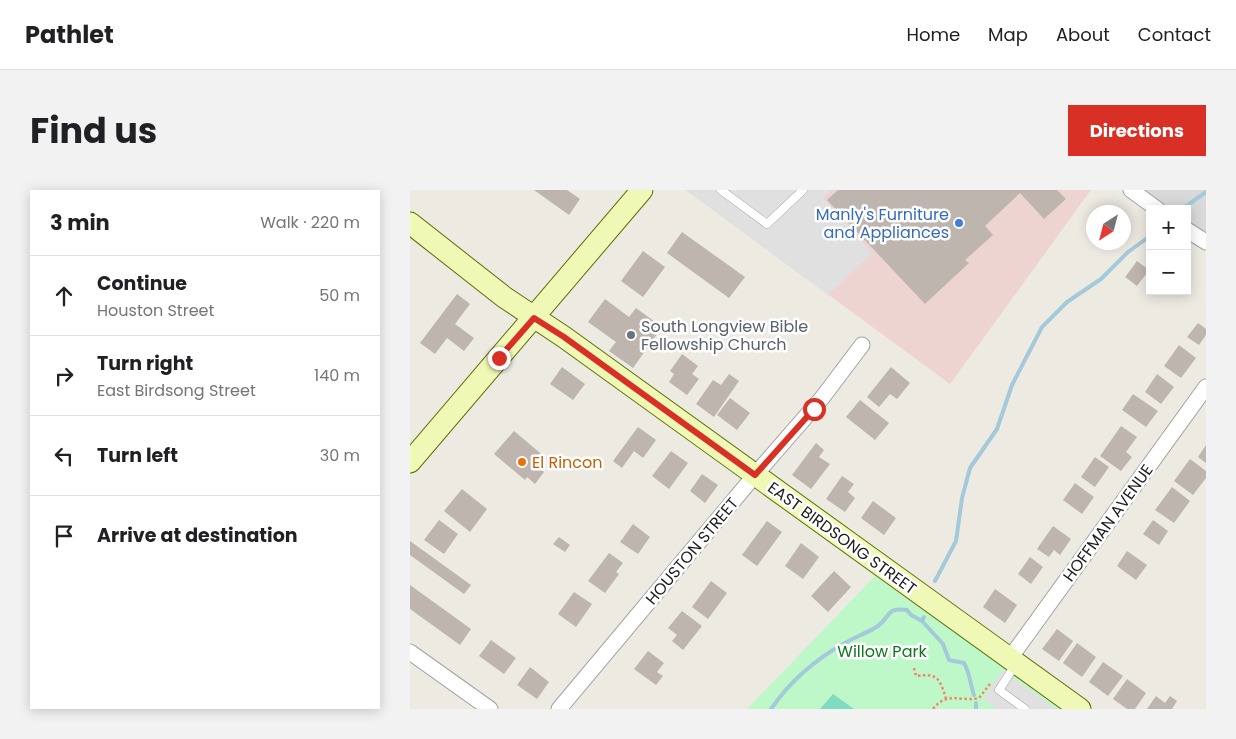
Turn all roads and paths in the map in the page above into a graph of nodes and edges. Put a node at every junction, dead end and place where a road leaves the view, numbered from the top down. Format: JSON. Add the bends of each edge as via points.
{"nodes":[{"id":1,"x":642,"y":190,"type":"edge"},
{"id":2,"x":721,"y":190,"type":"edge"},
{"id":3,"x":803,"y":190,"type":"edge"},
{"id":4,"x":1131,"y":190,"type":"edge"},
{"id":5,"x":1152,"y":205,"type":"edge"},
{"id":6,"x":410,"y":224,"type":"edge"},
{"id":7,"x":1191,"y":233,"type":"edge"},
{"id":8,"x":1206,"y":242,"type":"edge"},
{"id":9,"x":534,"y":318,"type":"junction"},
{"id":10,"x":862,"y":345,"type":"dead end"},
{"id":11,"x":1206,"y":387,"type":"edge"},
{"id":12,"x":410,"y":462,"type":"edge"},
{"id":13,"x":755,"y":475,"type":"junction"},
{"id":14,"x":410,"y":652,"type":"edge"},
{"id":15,"x":1013,"y":661,"type":"junction"},
{"id":16,"x":914,"y":668,"type":"dead end"},
{"id":17,"x":990,"y":683,"type":"dead end"},
{"id":18,"x":946,"y":698,"type":"junction"},
{"id":19,"x":490,"y":709,"type":"edge"},
{"id":20,"x":559,"y":709,"type":"edge"},
{"id":21,"x":933,"y":709,"type":"edge"},
{"id":22,"x":1025,"y":709,"type":"edge"},
{"id":23,"x":1080,"y":709,"type":"edge"}],
"edges":[{"from":1,"to":9,"type":"street"},
{"from":2,"to":3,"type":"lane","via":[[767,224]]},
{"from":4,"to":5,"type":"street"},
{"from":6,"to":9,"type":"street","name":"EAST BIRDSONG STREET"},
{"from":7,"to":8,"type":"street"},
{"from":9,"to":12,"type":"street"},
{"from":9,"to":13,"type":"street","name":"EAST BIRDSONG STREET"},
{"from":10,"to":13,"type":"street","name":"HOUSTON STREET","via":[[822,398]]},
{"from":11,"to":15,"type":"street","name":"HOFFMAN AVENUE"},
{"from":13,"to":15,"type":"street","name":"EAST BIRDSONG STREET"},
{"from":13,"to":20,"type":"street","name":"HOUSTON STREET"},
{"from":14,"to":19,"type":"street"},
{"from":15,"to":22,"type":"lane","via":[[999,690]]},
{"from":15,"to":23,"type":"street","name":"EAST BIRDSONG STREET"},
{"from":16,"to":18,"type":"path","via":[[916,676],[934,676]]},
{"from":17,"to":18,"type":"path","via":[[979,698]]},
{"from":18,"to":21,"type":"path"}]}
